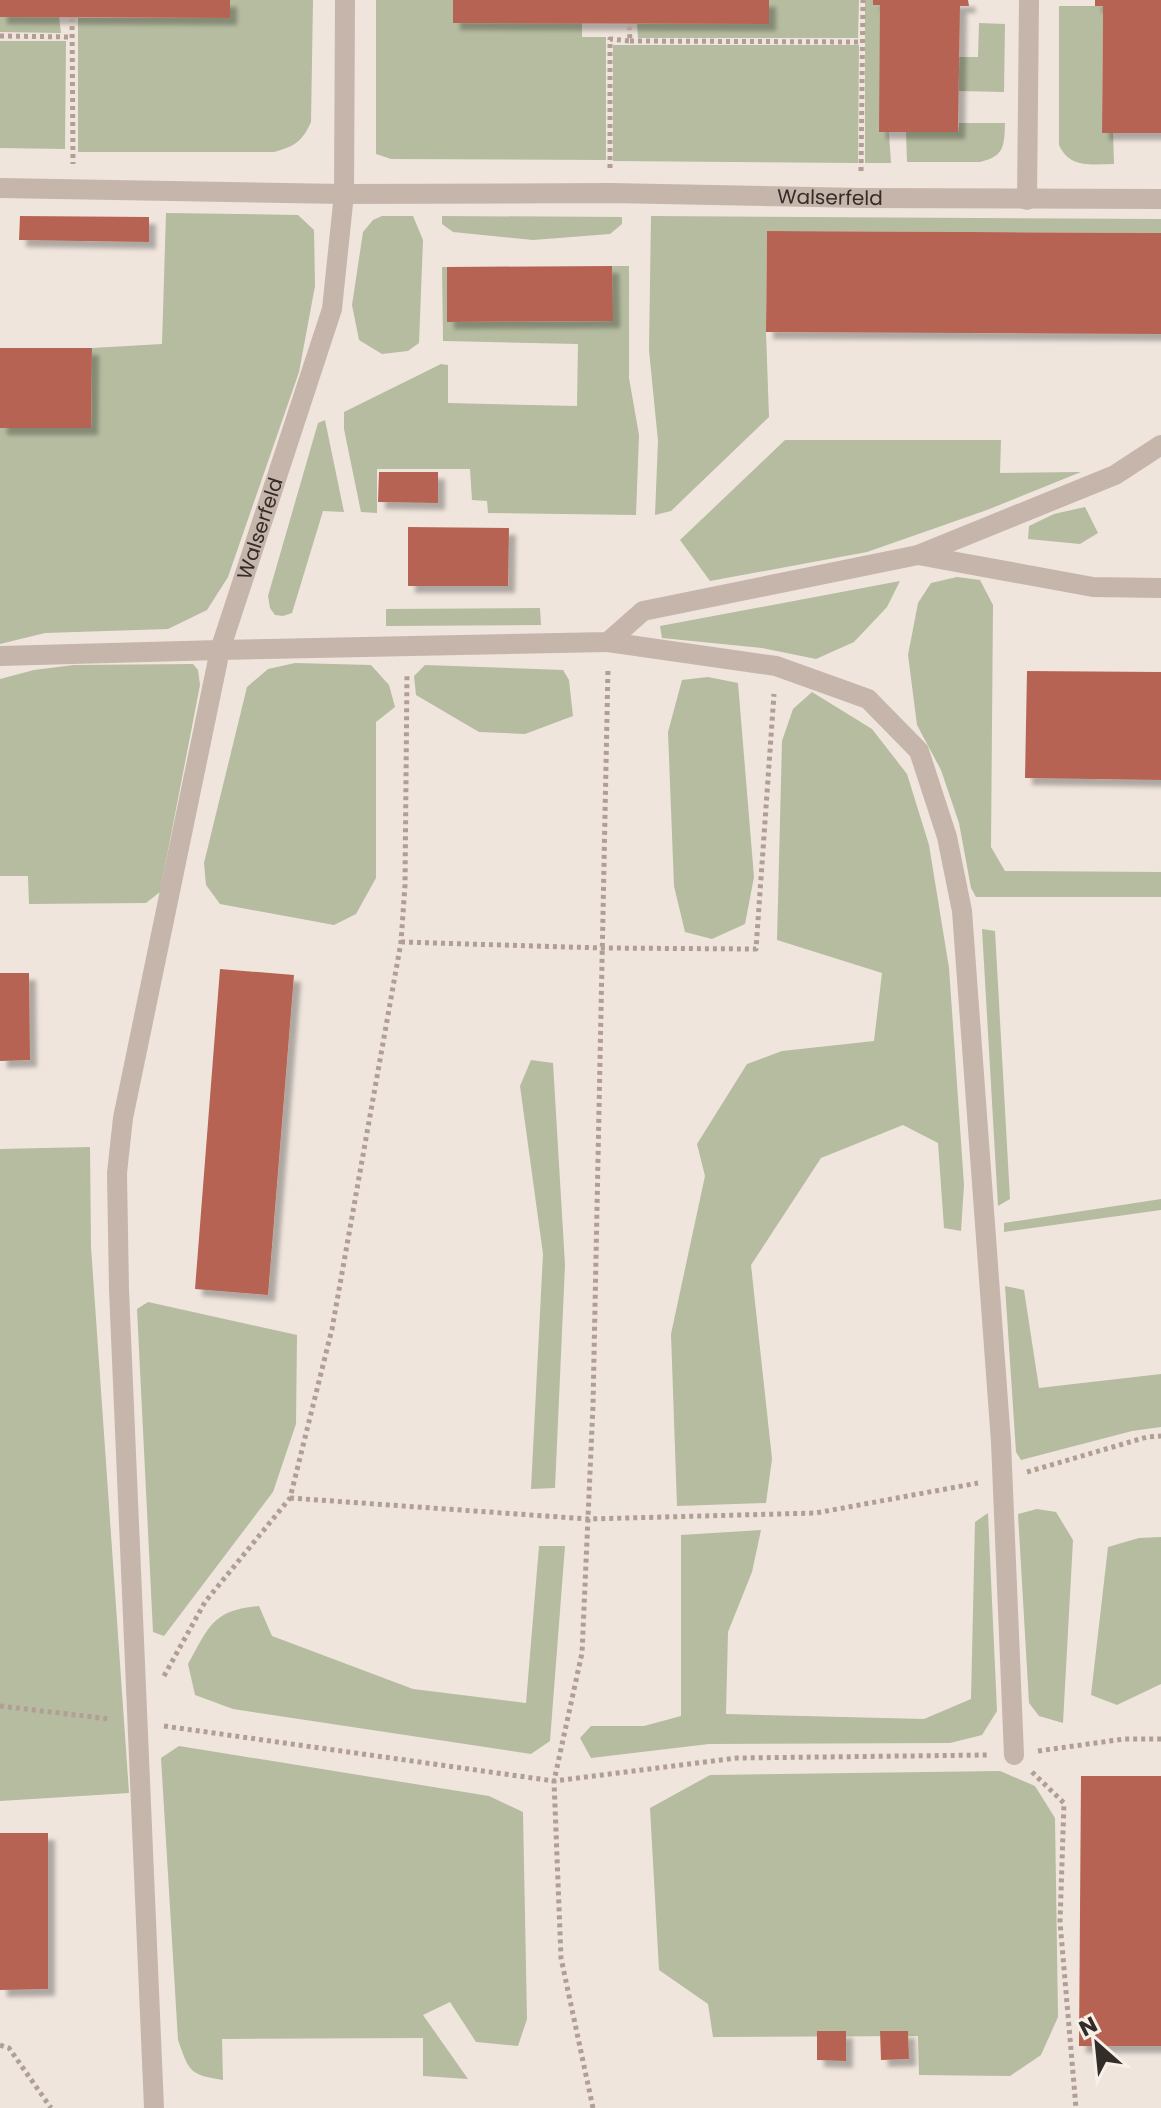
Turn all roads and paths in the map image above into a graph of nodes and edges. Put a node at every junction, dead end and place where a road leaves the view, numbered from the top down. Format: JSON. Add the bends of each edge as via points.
{"nodes":[{"id":1,"x":345,"y":0,"type":"edge"},
{"id":2,"x":863,"y":0,"type":"edge"},
{"id":3,"x":1029,"y":0,"type":"edge"},
{"id":4,"x":72,"y":18,"type":"dead end"},
{"id":5,"x":629,"y":23,"type":"dead end"},
{"id":6,"x":0,"y":36,"type":"edge"},
{"id":7,"x":72,"y":37,"type":"junction"},
{"id":8,"x":630,"y":41,"type":"junction"},
{"id":9,"x":862,"y":42,"type":"junction"},
{"id":10,"x":0,"y":188,"type":"edge"},
{"id":11,"x":74,"y":189,"type":"junction"},
{"id":12,"x":610,"y":193,"type":"junction"},
{"id":13,"x":344,"y":194,"type":"junction"},
{"id":14,"x":861,"y":198,"type":"junction"},
{"id":15,"x":1161,"y":199,"type":"edge"},
{"id":16,"x":1027,"y":200,"type":"junction"},
{"id":17,"x":1161,"y":445,"type":"edge"},
{"id":18,"x":918,"y":555,"type":"junction"},
{"id":19,"x":1161,"y":588,"type":"edge"},
{"id":20,"x":608,"y":642,"type":"junction"},
{"id":21,"x":408,"y":646,"type":"junction"},
{"id":22,"x":220,"y":650,"type":"junction"},
{"id":23,"x":0,"y":656,"type":"edge"},
{"id":24,"x":776,"y":666,"type":"junction"},
{"id":25,"x":401,"y":942,"type":"junction"},
{"id":26,"x":602,"y":948,"type":"junction"},
{"id":27,"x":1161,"y":1436,"type":"edge"},
{"id":28,"x":1002,"y":1479,"type":"junction"},
{"id":29,"x":290,"y":1498,"type":"junction"},
{"id":30,"x":588,"y":1519,"type":"junction"},
{"id":31,"x":160,"y":1682,"type":"dead end"},
{"id":32,"x":0,"y":1706,"type":"edge"},
{"id":33,"x":138,"y":1722,"type":"junction"},
{"id":34,"x":1161,"y":1739,"type":"edge"},
{"id":35,"x":1014,"y":1755,"type":"junction"},
{"id":36,"x":554,"y":1781,"type":"junction"},
{"id":37,"x":0,"y":2045,"type":"edge"},
{"id":38,"x":51,"y":2108,"type":"edge"},
{"id":39,"x":154,"y":2108,"type":"edge"},
{"id":40,"x":593,"y":2108,"type":"edge"},
{"id":41,"x":1076,"y":2108,"type":"edge"}],
"edges":[{"from":1,"to":13,"type":"lane","name":"Walserfeld"},
{"from":2,"to":9,"type":"path"},
{"from":3,"to":16,"type":"lane"},
{"from":4,"to":7,"type":"path"},
{"from":5,"to":8,"type":"path"},
{"from":6,"to":7,"type":"path"},
{"from":7,"to":11,"type":"path"},
{"from":8,"to":9,"type":"path"},
{"from":8,"to":12,"type":"path","via":[[610,39]]},
{"from":9,"to":14,"type":"path"},
{"from":10,"to":11,"type":"lane","name":"Walserfeld"},
{"from":11,"to":13,"type":"lane","name":"Walserfeld"},
{"from":12,"to":13,"type":"lane","name":"Walserfeld"},
{"from":12,"to":14,"type":"lane","name":"Walserfeld"},
{"from":13,"to":22,"type":"lane","name":"Walserfeld","via":[[332,309]]},
{"from":14,"to":16,"type":"lane","name":"Walserfeld"},
{"from":15,"to":16,"type":"lane","name":"Walserfeld"},
{"from":17,"to":18,"type":"lane","via":[[1115,475]]},
{"from":18,"to":19,"type":"lane","via":[[1093,587]]},
{"from":18,"to":20,"type":"lane","via":[[643,611]]},
{"from":20,"to":21,"type":"lane"},
{"from":20,"to":24,"type":"lane"},
{"from":20,"to":26,"type":"path"},
{"from":21,"to":22,"type":"lane"},
{"from":21,"to":25,"type":"path"},
{"from":22,"to":23,"type":"lane"},
{"from":22,"to":33,"type":"lane","name":"Walserfeld","via":[[123,1118],[117,1173]]},
{"from":24,"to":26,"type":"path","via":[[756,949]]},
{"from":24,"to":28,"type":"lane","via":[[868,699],[919,751],[947,837],[962,911]]},
{"from":25,"to":26,"type":"path"},
{"from":25,"to":29,"type":"path","via":[[332,1329]]},
{"from":26,"to":30,"type":"path"},
{"from":27,"to":28,"type":"path"},
{"from":28,"to":30,"type":"path","via":[[816,1513]]},
{"from":28,"to":35,"type":"lane"},
{"from":29,"to":30,"type":"path"},
{"from":29,"to":31,"type":"path","via":[[205,1602]]},
{"from":30,"to":36,"type":"path","via":[[582,1653]]},
{"from":32,"to":33,"type":"path"},
{"from":33,"to":36,"type":"path"},
{"from":33,"to":39,"type":"lane","name":"Walserfeld"},
{"from":34,"to":35,"type":"path","via":[[1124,1739]]},
{"from":35,"to":36,"type":"path","via":[[737,1758]]},
{"from":35,"to":41,"type":"path","via":[[1064,1803],[1060,1922]]},
{"from":36,"to":40,"type":"path","via":[[561,1958]]},
{"from":37,"to":38,"type":"path","via":[[9,2048]]}]}
